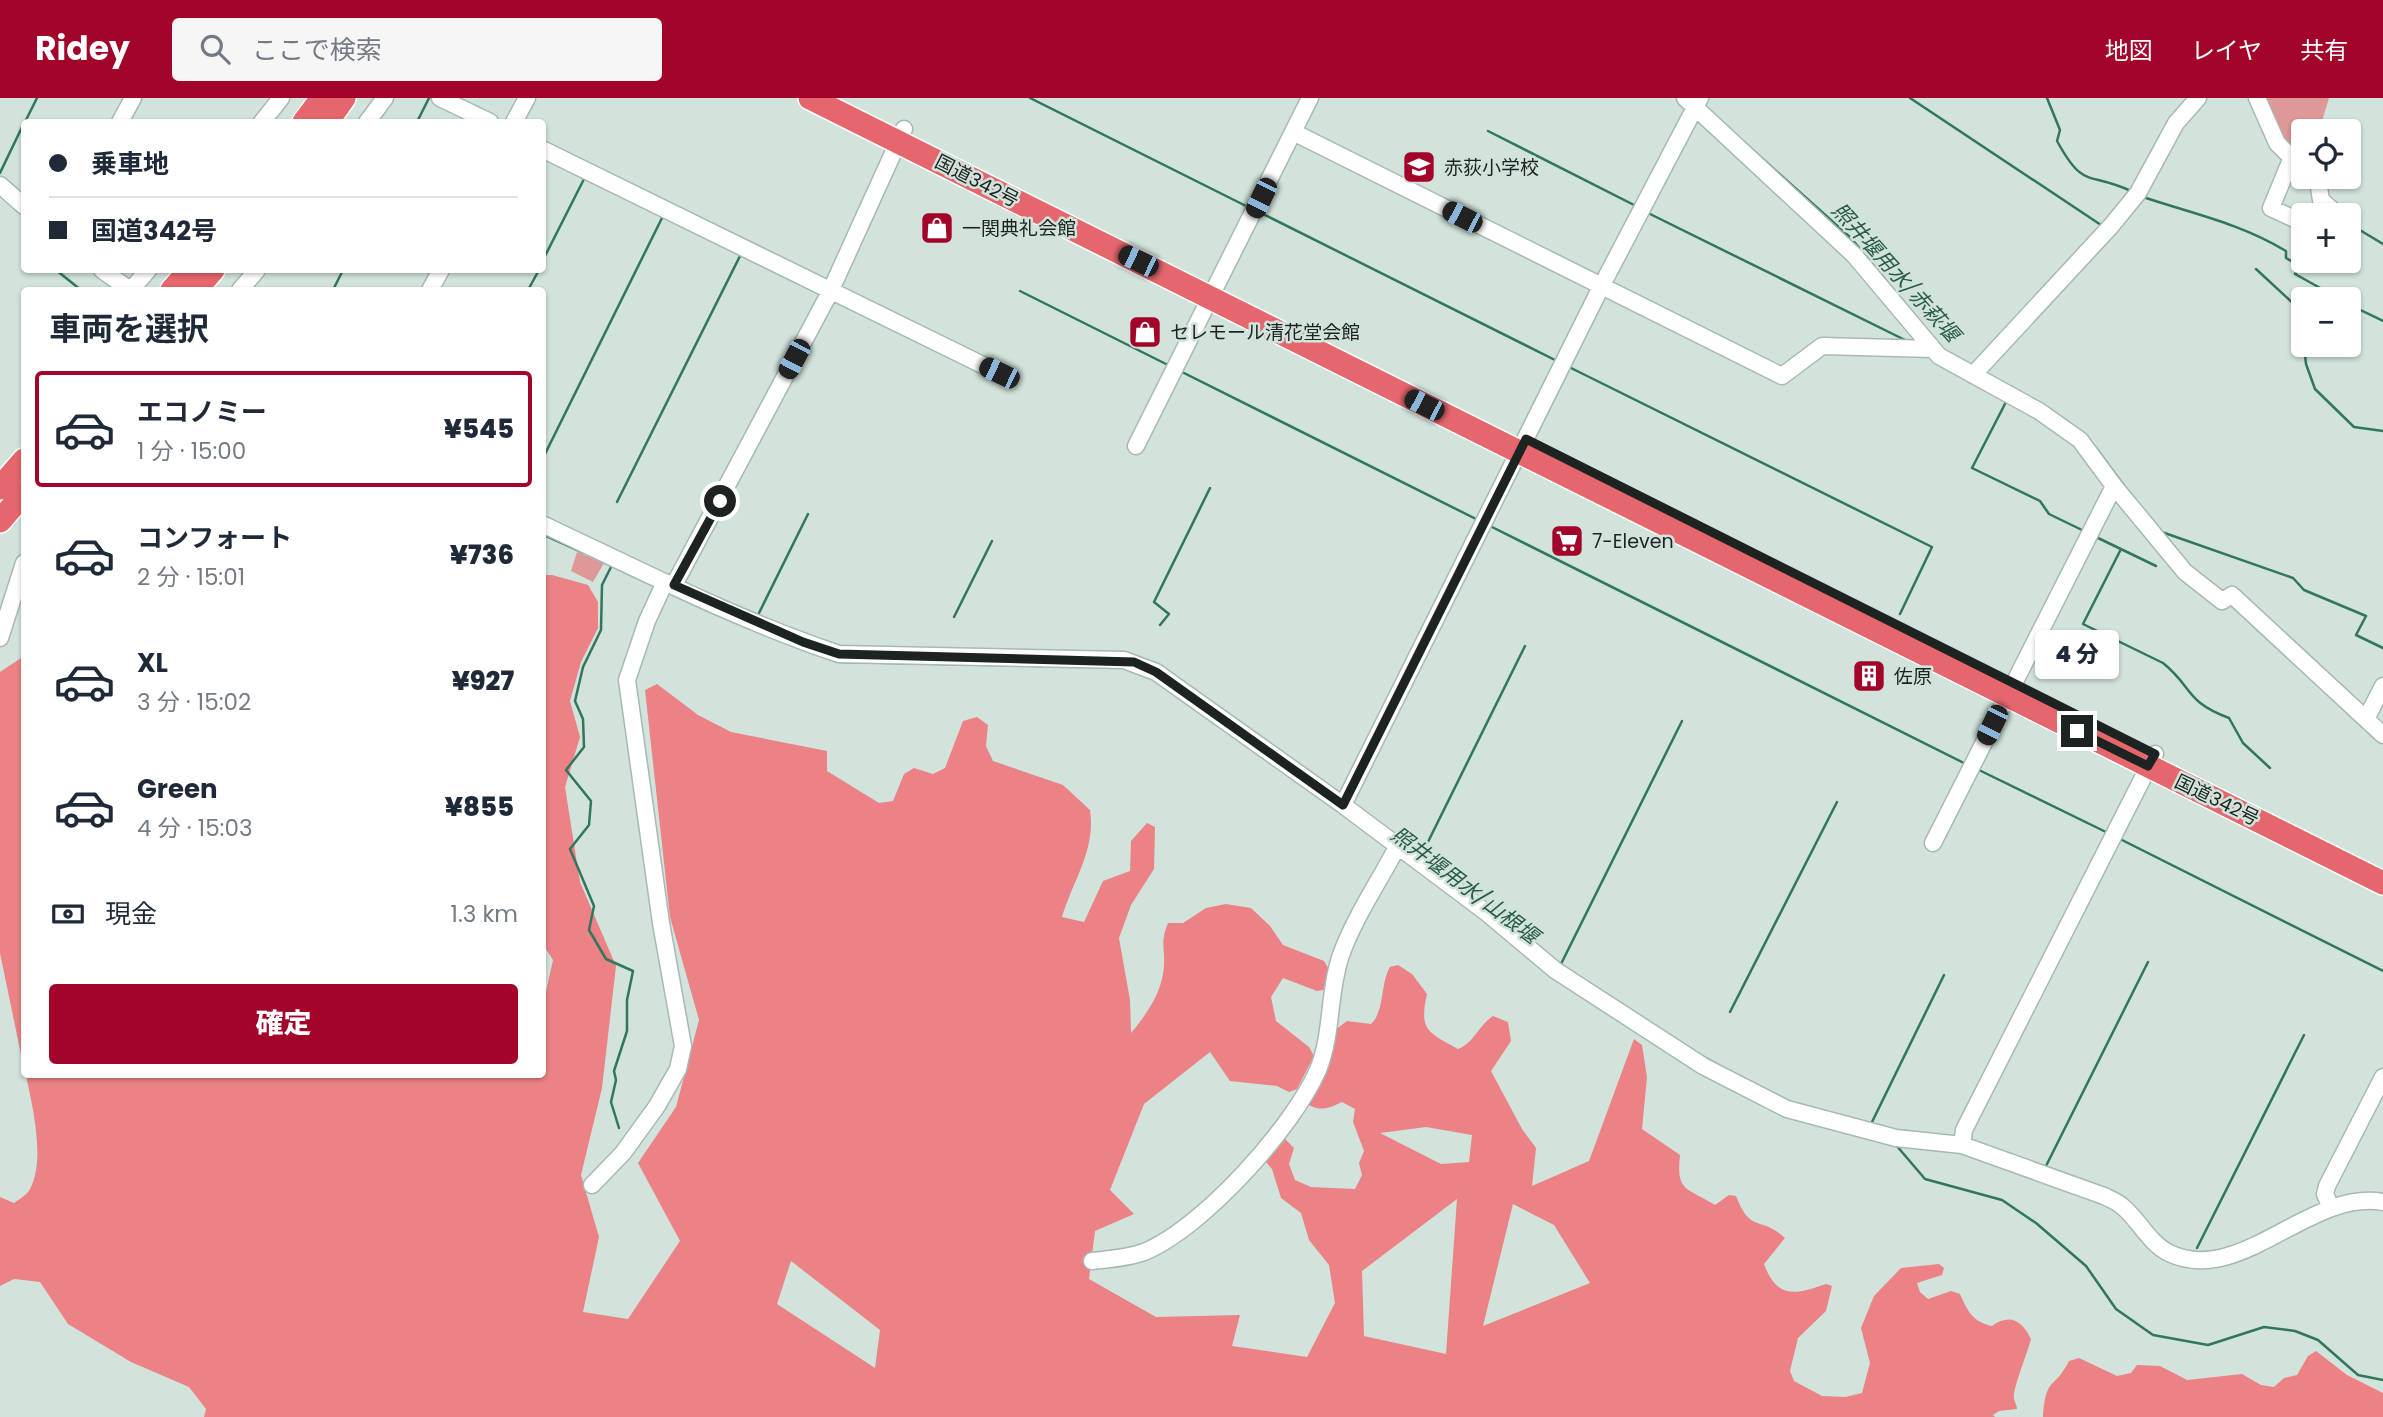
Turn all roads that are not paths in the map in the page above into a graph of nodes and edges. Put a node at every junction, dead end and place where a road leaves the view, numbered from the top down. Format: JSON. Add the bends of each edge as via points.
{"nodes":[{"id":1,"x":133,"y":98,"type":"edge"},
{"id":2,"x":281,"y":98,"type":"edge"},
{"id":3,"x":344,"y":98,"type":"edge"},
{"id":4,"x":385,"y":98,"type":"edge"},
{"id":5,"x":440,"y":98,"type":"edge"},
{"id":6,"x":527,"y":98,"type":"edge"},
{"id":7,"x":810,"y":98,"type":"edge"},
{"id":8,"x":843,"y":98,"type":"edge"},
{"id":9,"x":1310,"y":98,"type":"edge"},
{"id":10,"x":2198,"y":98,"type":"edge"},
{"id":11,"x":2257,"y":98,"type":"edge"},
{"id":12,"x":1693,"y":100,"type":"edge"},
{"id":13,"x":317,"y":111,"type":"edge"},
{"id":14,"x":122,"y":119,"type":"edge"},
{"id":15,"x":264,"y":119,"type":"edge"},
{"id":16,"x":369,"y":119,"type":"edge"},
{"id":17,"x":483,"y":119,"type":"edge"},
{"id":18,"x":516,"y":119,"type":"edge"},
{"id":19,"x":1293,"y":132,"type":"junction"},
{"id":20,"x":902,"y":135,"type":"junction"},
{"id":21,"x":546,"y":151,"type":"edge"},
{"id":22,"x":2291,"y":157,"type":"edge"},
{"id":23,"x":2291,"y":173,"type":"edge"},
{"id":24,"x":0,"y":185,"type":"edge"},
{"id":25,"x":21,"y":203,"type":"edge"},
{"id":26,"x":2291,"y":217,"type":"edge"},
{"id":27,"x":106,"y":273,"type":"edge"},
{"id":28,"x":145,"y":273,"type":"edge"},
{"id":29,"x":187,"y":273,"type":"edge"},
{"id":30,"x":210,"y":273,"type":"edge"},
{"id":31,"x":254,"y":273,"type":"edge"},
{"id":32,"x":126,"y":287,"type":"edge"},
{"id":33,"x":133,"y":287,"type":"edge"},
{"id":34,"x":175,"y":287,"type":"edge"},
{"id":35,"x":198,"y":287,"type":"edge"},
{"id":36,"x":243,"y":287,"type":"edge"},
{"id":37,"x":1601,"y":287,"type":"junction"},
{"id":38,"x":1213,"y":291,"type":"junction"},
{"id":39,"x":830,"y":292,"type":"junction"},
{"id":40,"x":1933,"y":349,"type":"junction"},
{"id":41,"x":999,"y":373,"type":"dead end"},
{"id":42,"x":1973,"y":375,"type":"junction"},
{"id":43,"x":1136,"y":446,"type":"dead end"},
{"id":44,"x":1523,"y":446,"type":"junction"},
{"id":45,"x":21,"y":464,"type":"edge"},
{"id":46,"x":2114,"y":486,"type":"junction"},
{"id":47,"x":0,"y":488,"type":"edge"},
{"id":48,"x":21,"y":497,"type":"edge"},
{"id":49,"x":0,"y":522,"type":"edge"},
{"id":50,"x":546,"y":526,"type":"edge"},
{"id":51,"x":21,"y":572,"type":"edge"},
{"id":52,"x":669,"y":584,"type":"junction"},
{"id":53,"x":0,"y":638,"type":"edge"},
{"id":54,"x":2383,"y":686,"type":"edge"},
{"id":55,"x":2010,"y":689,"type":"junction"},
{"id":56,"x":2366,"y":719,"type":"junction"},
{"id":57,"x":2383,"y":735,"type":"edge"},
{"id":58,"x":2151,"y":760,"type":"junction"},
{"id":59,"x":1343,"y":805,"type":"junction"},
{"id":60,"x":1933,"y":843,"type":"dead end"},
{"id":61,"x":1397,"y":847,"type":"junction"},
{"id":62,"x":2383,"y":868,"type":"edge"},
{"id":63,"x":2383,"y":883,"type":"edge"},
{"id":64,"x":2383,"y":1077,"type":"edge"},
{"id":65,"x":1962,"y":1145,"type":"junction"},
{"id":66,"x":592,"y":1185,"type":"dead end"},
{"id":67,"x":2383,"y":1202,"type":"edge"},
{"id":68,"x":2331,"y":1208,"type":"junction"},
{"id":69,"x":1092,"y":1261,"type":"dead end"}],
"edges":[{"from":1,"to":14,"type":"street"},
{"from":2,"to":15,"type":"street"},
{"from":3,"to":13,"type":"highway"},
{"from":4,"to":16,"type":"street"},
{"from":5,"to":17,"type":"street"},
{"from":6,"to":18,"type":"street"},
{"from":7,"to":20,"type":"highway","name":"国道342号"},
{"from":8,"to":20,"type":"highway","name":"国道342号"},
{"from":9,"to":19,"type":"street"},
{"from":10,"to":42,"type":"street","via":[[2176,123],[2138,193]]},
{"from":11,"to":22,"type":"street","via":[[2277,143]]},
{"from":12,"to":37,"type":"street"},
{"from":12,"to":40,"type":"street","via":[[1854,255]]},
{"from":19,"to":37,"type":"street"},
{"from":19,"to":38,"type":"street"},
{"from":20,"to":38,"type":"highway","name":"国道342号"},
{"from":20,"to":39,"type":"street"},
{"from":21,"to":39,"type":"street"},
{"from":23,"to":26,"type":"street","via":[[2271,208]]},
{"from":24,"to":25,"type":"street"},
{"from":27,"to":32,"type":"street"},
{"from":28,"to":33,"type":"street"},
{"from":29,"to":34,"type":"highway"},
{"from":30,"to":35,"type":"highway"},
{"from":31,"to":36,"type":"street"},
{"from":37,"to":40,"type":"street","via":[[1782,376],[1822,346]]},
{"from":37,"to":44,"type":"street"},
{"from":38,"to":43,"type":"street"},
{"from":38,"to":44,"type":"highway","name":"国道342号"},
{"from":39,"to":41,"type":"street"},
{"from":39,"to":52,"type":"street"},
{"from":40,"to":42,"type":"street"},
{"from":42,"to":46,"type":"street","via":[[2080,440]]},
{"from":44,"to":55,"type":"highway","name":"国道342号"},
{"from":44,"to":59,"type":"street"},
{"from":45,"to":47,"type":"highway"},
{"from":46,"to":55,"type":"street"},
{"from":46,"to":56,"type":"street","via":[[2185,572],[2222,601],[2232,595]]},
{"from":48,"to":49,"type":"highway"},
{"from":50,"to":52,"type":"street"},
{"from":51,"to":53,"type":"street"},
{"from":52,"to":59,"type":"street","via":[[839,654],[1134,662],[1156,672]]},
{"from":52,"to":66,"type":"street","via":[[647,621],[627,680],[683,1046],[678,1069],[657,1106],[623,1153]]},
{"from":54,"to":56,"type":"street"},
{"from":55,"to":58,"type":"highway","name":"国道342号"},
{"from":55,"to":60,"type":"street"},
{"from":56,"to":57,"type":"street"},
{"from":58,"to":62,"type":"highway","name":"国道342号"},
{"from":58,"to":63,"type":"highway","name":"国道342号"},
{"from":58,"to":65,"type":"street","via":[[1965,1130]]},
{"from":59,"to":61,"type":"street"},
{"from":61,"to":65,"type":"street","via":[[1555,970],[1703,1066],[1787,1109],[1896,1138]]},
{"from":61,"to":69,"type":"street","via":[[1341,956],[1325,1049],[1283,1127],[1199,1216],[1167,1240],[1144,1252]]},
{"from":64,"to":68,"type":"street","via":[[2327,1186]]},
{"from":65,"to":68,"type":"street","via":[[2104,1196],[2123,1206],[2168,1252],[2189,1259],[2232,1255]]},
{"from":67,"to":68,"type":"street","via":[[2351,1201]]}]}
